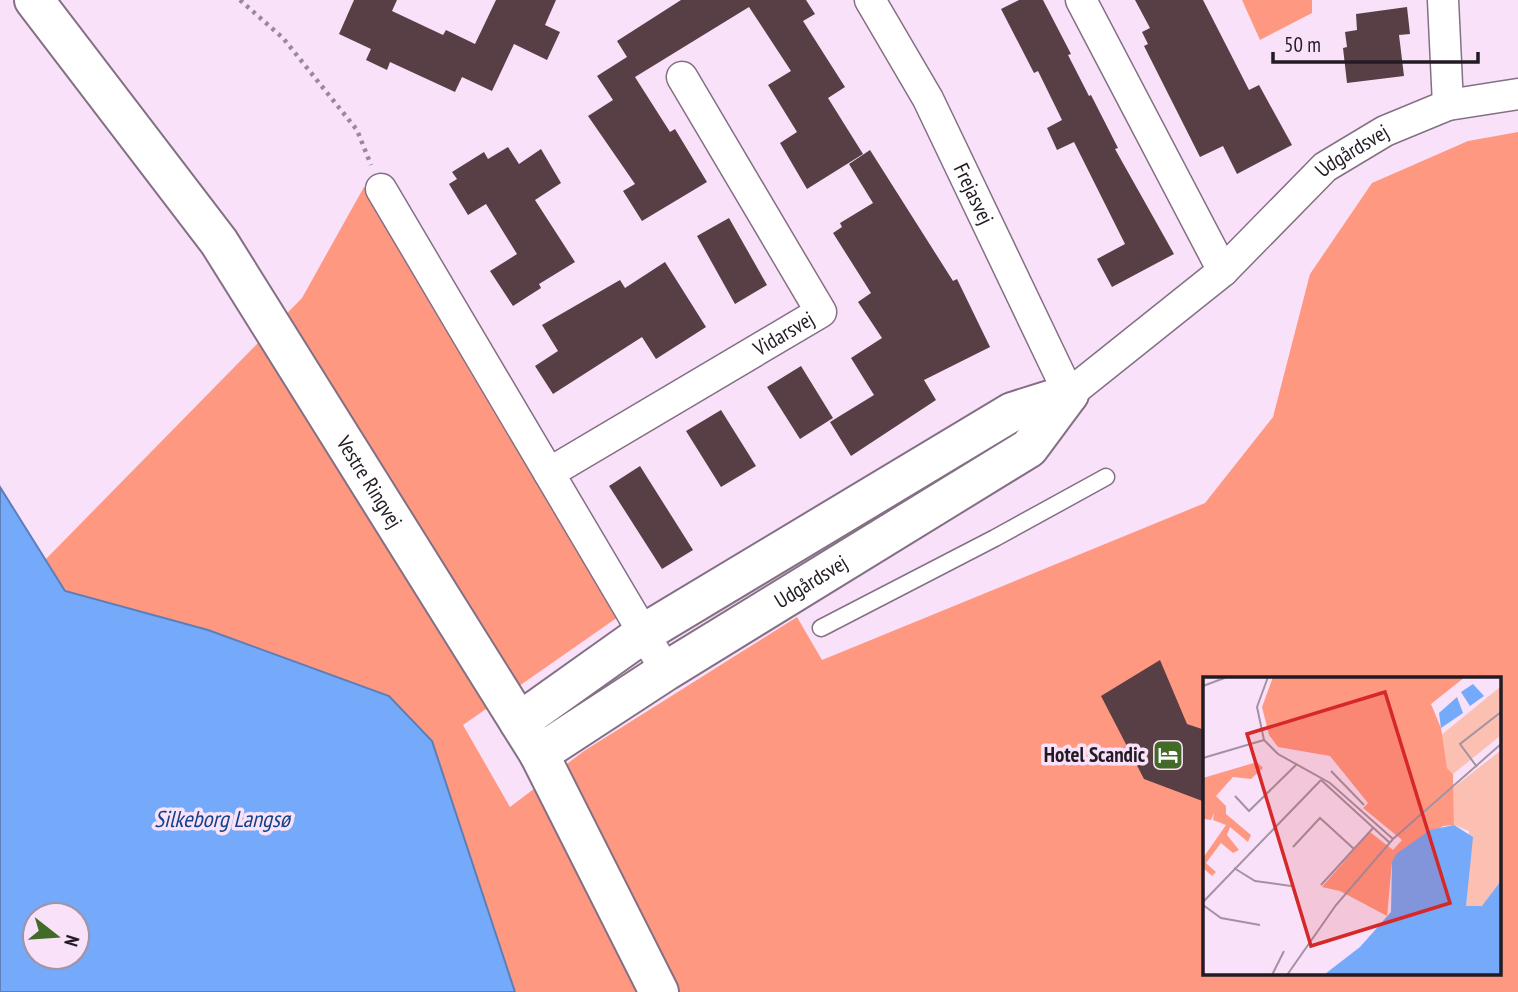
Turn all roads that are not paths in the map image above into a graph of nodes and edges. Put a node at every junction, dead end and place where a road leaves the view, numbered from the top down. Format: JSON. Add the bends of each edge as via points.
{"nodes":[{"id":1,"x":34,"y":0,"type":"edge"},
{"id":2,"x":870,"y":0,"type":"edge"},
{"id":3,"x":1081,"y":0,"type":"edge"},
{"id":4,"x":1443,"y":0,"type":"edge"},
{"id":5,"x":682,"y":77,"type":"dead end"},
{"id":6,"x":1518,"y":94,"type":"edge"},
{"id":7,"x":1448,"y":105,"type":"junction"},
{"id":8,"x":380,"y":189,"type":"road end"},
{"id":9,"x":1223,"y":271,"type":"junction"},
{"id":10,"x":1069,"y":394,"type":"junction"},
{"id":11,"x":549,"y":473,"type":"junction"},
{"id":12,"x":1106,"y":477,"type":"dead end"},
{"id":13,"x":821,"y":628,"type":"dead end"},
{"id":14,"x":644,"y":633,"type":"junction"},
{"id":15,"x":666,"y":671,"type":"junction"},
{"id":16,"x":519,"y":722,"type":"junction"},
{"id":17,"x":539,"y":754,"type":"junction"},
{"id":18,"x":659,"y":992,"type":"edge"}],
"edges":[{"from":1,"to":16,"type":"street","name":"Vestre Ringvej","via":[[219,242]]},
{"from":2,"to":10,"type":"street","name":"Frejasvej","via":[[928,99]]},
{"from":3,"to":9,"type":"street"},
{"from":4,"to":7,"type":"street"},
{"from":5,"to":11,"type":"street","name":"Vidarsvej","via":[[821,312]]},
{"from":6,"to":7,"type":"street","name":"Udgårdsvej"},
{"from":7,"to":9,"type":"street","name":"Udgårdsvej","via":[[1385,131],[1325,167]]},
{"from":8,"to":11,"type":"street"},
{"from":9,"to":10,"type":"street","name":"Udgårdsvej"},
{"from":10,"to":14,"type":"street","name":"Udgårdsvej","via":[[1012,412]]},
{"from":10,"to":15,"type":"street","name":"Udgårdsvej","via":[[1029,448]]},
{"from":11,"to":14,"type":"street"},
{"from":12,"to":13,"type":"lane"},
{"from":14,"to":15,"type":"street"},
{"from":14,"to":16,"type":"street","name":"Udgårdsvej"},
{"from":15,"to":17,"type":"street","name":"Udgårdsvej"},
{"from":16,"to":17,"type":"street","name":"Vestre Ringvej"},
{"from":17,"to":18,"type":"street","name":"Vestre Ringvej"}]}
